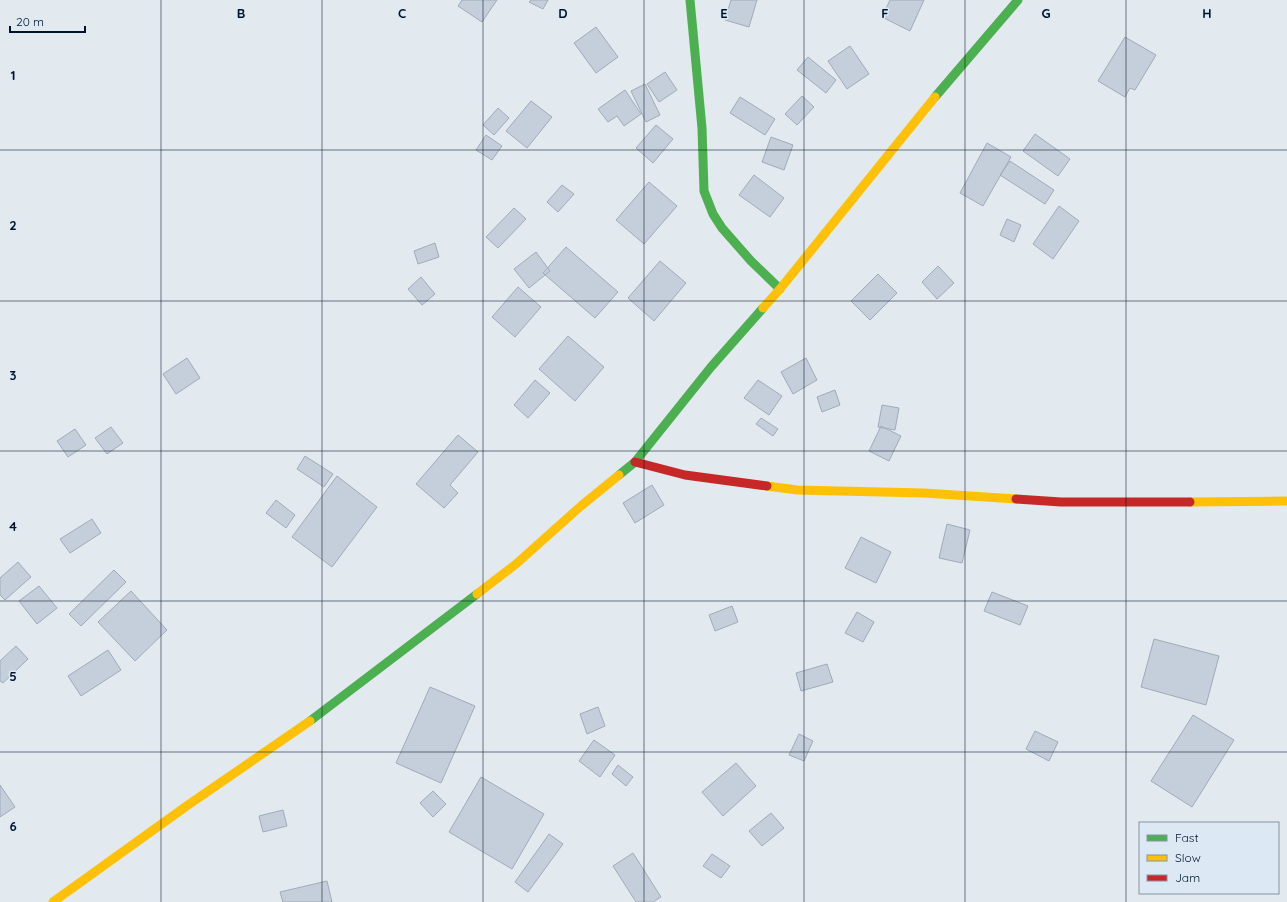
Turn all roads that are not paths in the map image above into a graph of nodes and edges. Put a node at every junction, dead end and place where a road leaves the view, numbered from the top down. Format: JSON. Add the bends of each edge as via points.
{"nodes":[{"id":1,"x":690,"y":0,"type":"edge"},
{"id":2,"x":1018,"y":0,"type":"edge"},
{"id":3,"x":780,"y":289,"type":"junction"},
{"id":4,"x":635,"y":462,"type":"junction"},
{"id":5,"x":1287,"y":500,"type":"edge"},
{"id":6,"x":53,"y":902,"type":"edge"}],
"edges":[{"from":1,"to":3,"type":"street","via":[[702,128],[704,191],[722,228]]},
{"from":2,"to":3,"type":"street","via":[[927,106]]},
{"from":3,"to":4,"type":"street","via":[[711,367]]},
{"from":4,"to":5,"type":"street","via":[[685,475],[797,490],[924,493],[1061,502]]},
{"from":4,"to":6,"type":"street","via":[[516,564],[310,722],[188,805]]}]}
